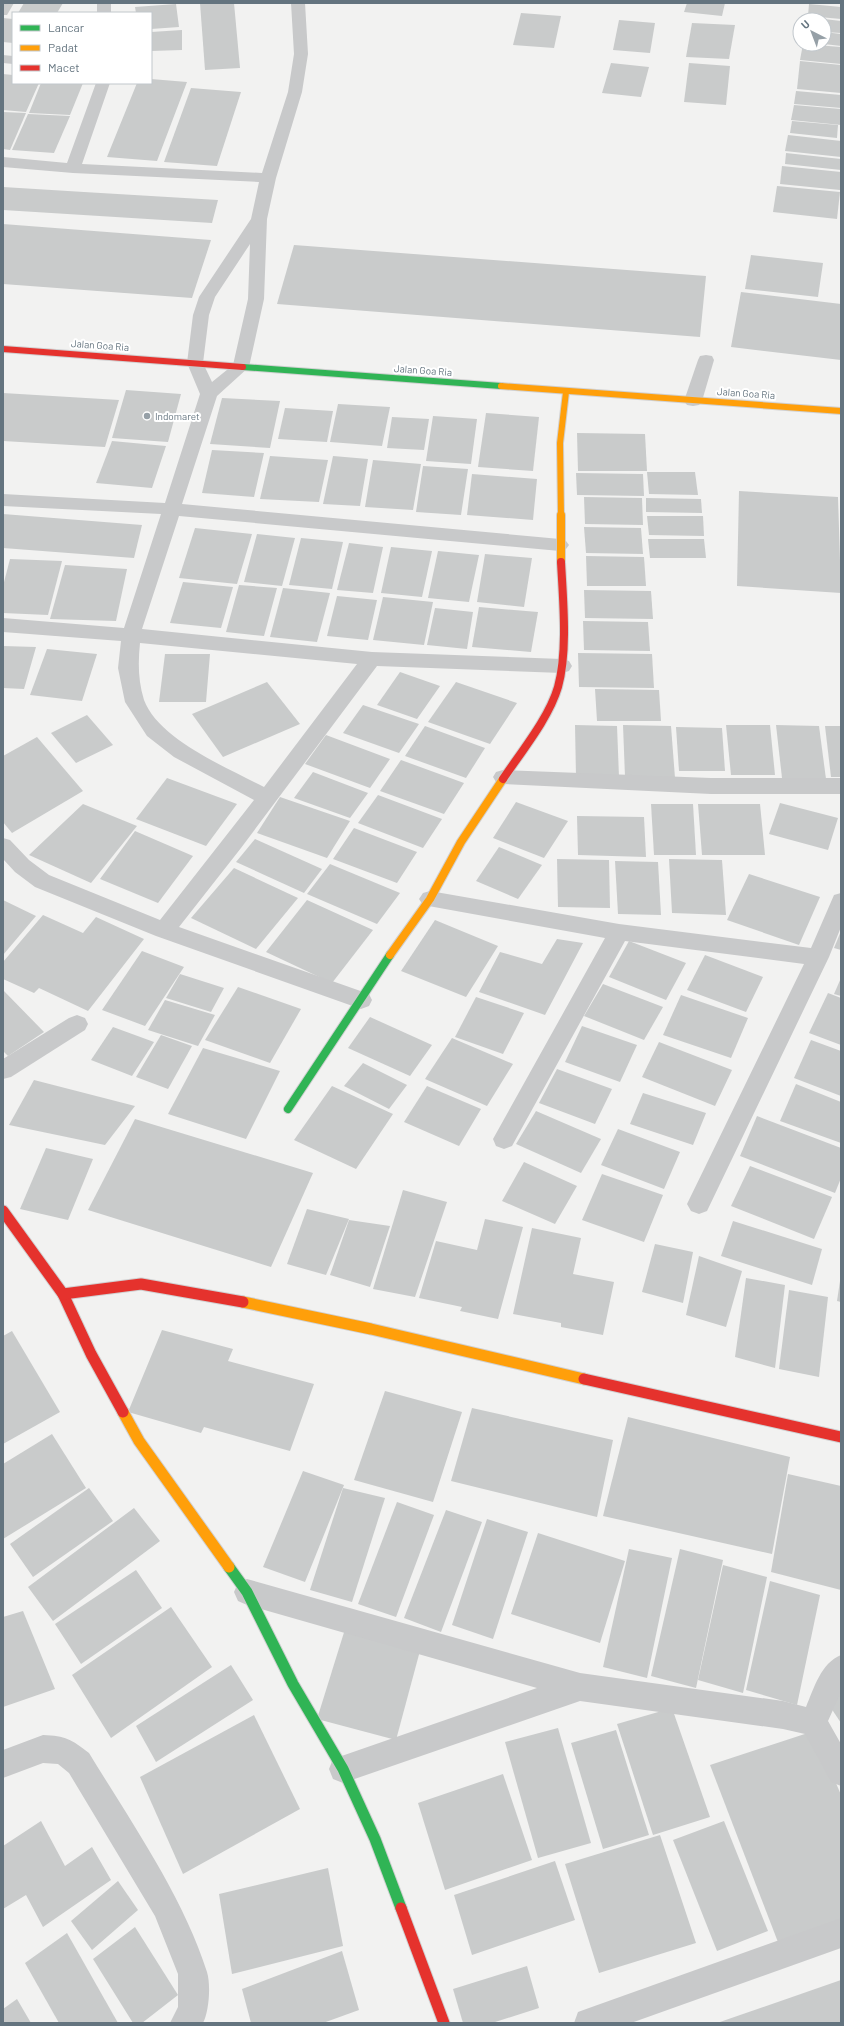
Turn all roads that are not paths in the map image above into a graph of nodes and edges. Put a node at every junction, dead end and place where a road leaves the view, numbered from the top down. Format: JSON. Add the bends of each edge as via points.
{"nodes":[{"id":1,"x":298,"y":3,"type":"edge"},
{"id":2,"x":103,"y":84,"type":"edge"},
{"id":3,"x":3,"y":162,"type":"edge"},
{"id":4,"x":73,"y":168,"type":"junction"},
{"id":5,"x":268,"y":178,"type":"junction"},
{"id":6,"x":259,"y":219,"type":"junction"},
{"id":7,"x":3,"y":349,"type":"edge"},
{"id":8,"x":706,"y":360,"type":"dead end"},
{"id":9,"x":195,"y":363,"type":"junction"},
{"id":10,"x":241,"y":367,"type":"junction"},
{"id":11,"x":566,"y":392,"type":"junction"},
{"id":12,"x":210,"y":394,"type":"junction"},
{"id":13,"x":693,"y":401,"type":"junction"},
{"id":14,"x":841,"y":411,"type":"edge"},
{"id":15,"x":3,"y":500,"type":"edge"},
{"id":16,"x":172,"y":509,"type":"junction"},
{"id":17,"x":560,"y":545,"type":"junction"},
{"id":18,"x":3,"y":625,"type":"edge"},
{"id":19,"x":131,"y":635,"type":"junction"},
{"id":20,"x":372,"y":659,"type":"junction"},
{"id":21,"x":562,"y":666,"type":"junction"},
{"id":22,"x":503,"y":777,"type":"junction"},
{"id":23,"x":841,"y":786,"type":"edge"},
{"id":24,"x":267,"y":798,"type":"junction"},
{"id":25,"x":3,"y":846,"type":"edge"},
{"id":26,"x":430,"y":899,"type":"junction"},
{"id":27,"x":841,"y":900,"type":"edge"},
{"id":28,"x":164,"y":930,"type":"junction"},
{"id":29,"x":619,"y":932,"type":"junction"},
{"id":30,"x":818,"y":957,"type":"junction"},
{"id":31,"x":361,"y":1000,"type":"junction"},
{"id":32,"x":77,"y":1024,"type":"dead end"},
{"id":33,"x":3,"y":1070,"type":"edge"},
{"id":34,"x":288,"y":1109,"type":"dead end"},
{"id":35,"x":504,"y":1139,"type":"dead end"},
{"id":36,"x":700,"y":1204,"type":"dead end"},
{"id":37,"x":3,"y":1211,"type":"edge"},
{"id":38,"x":63,"y":1294,"type":"junction"},
{"id":39,"x":841,"y":1437,"type":"edge"},
{"id":40,"x":248,"y":1592,"type":"junction"},
{"id":41,"x":841,"y":1668,"type":"edge"},
{"id":42,"x":580,"y":1687,"type":"junction"},
{"id":43,"x":814,"y":1722,"type":"junction"},
{"id":44,"x":3,"y":1764,"type":"edge"},
{"id":45,"x":343,"y":1769,"type":"junction"},
{"id":46,"x":841,"y":1772,"type":"edge"},
{"id":47,"x":841,"y":1933,"type":"edge"},
{"id":48,"x":185,"y":2023,"type":"edge"},
{"id":49,"x":444,"y":2023,"type":"edge"},
{"id":50,"x":589,"y":2023,"type":"edge"}],
"edges":[{"from":1,"to":5,"type":"street","via":[[301,54],[295,92]]},
{"from":2,"to":4,"type":"street"},
{"from":3,"to":4,"type":"street"},
{"from":4,"to":5,"type":"street"},
{"from":5,"to":6,"type":"street"},
{"from":6,"to":9,"type":"street","via":[[207,297],[201,315]]},
{"from":6,"to":10,"type":"street","via":[[256,299]]},
{"from":7,"to":9,"type":"street","name":"Jalan Goa Ria"},
{"from":8,"to":13,"type":"street"},
{"from":9,"to":10,"type":"street","name":"Jalan Goa Ria"},
{"from":9,"to":12,"type":"street"},
{"from":10,"to":11,"type":"street","name":"Jalan Goa Ria"},
{"from":10,"to":12,"type":"street"},
{"from":11,"to":13,"type":"street","name":"Jalan Goa Ria"},
{"from":11,"to":17,"type":"street","via":[[560,443]]},
{"from":12,"to":16,"type":"street"},
{"from":13,"to":14,"type":"street","name":"Jalan Goa Ria"},
{"from":15,"to":16,"type":"street"},
{"from":16,"to":17,"type":"street"},
{"from":16,"to":19,"type":"street"},
{"from":17,"to":21,"type":"street","via":[[564,612]]},
{"from":18,"to":19,"type":"street"},
{"from":19,"to":20,"type":"street"},
{"from":19,"to":24,"type":"street","via":[[128,668],[135,702],[154,731],[181,752]]},
{"from":20,"to":21,"type":"street"},
{"from":20,"to":24,"type":"street"},
{"from":21,"to":22,"type":"street","via":[[558,688],[546,714]]},
{"from":22,"to":23,"type":"street","via":[[711,786]]},
{"from":22,"to":26,"type":"street","via":[[461,842]]},
{"from":24,"to":28,"type":"street"},
{"from":25,"to":28,"type":"street","via":[[22,866],[42,881]]},
{"from":26,"to":29,"type":"street"},
{"from":26,"to":31,"type":"street"},
{"from":27,"to":30,"type":"street"},
{"from":28,"to":31,"type":"street"},
{"from":29,"to":30,"type":"street"},
{"from":29,"to":35,"type":"street"},
{"from":30,"to":36,"type":"street"},
{"from":31,"to":34,"type":"street"},
{"from":32,"to":33,"type":"street"},
{"from":37,"to":38,"type":"street"},
{"from":38,"to":39,"type":"street","via":[[142,1284],[204,1294],[371,1329]]},
{"from":38,"to":40,"type":"street","via":[[91,1354],[139,1441]]},
{"from":40,"to":42,"type":"street"},
{"from":40,"to":45,"type":"street","via":[[293,1684]]},
{"from":41,"to":43,"type":"street","via":[[827,1689]]},
{"from":42,"to":43,"type":"street","via":[[783,1715]]},
{"from":42,"to":45,"type":"street"},
{"from":43,"to":46,"type":"street"},
{"from":44,"to":48,"type":"street","via":[[43,1749],[63,1750],[79,1763],[166,1907],[193,1974],[193,2011]]},
{"from":45,"to":49,"type":"street","via":[[375,1839]]},
{"from":47,"to":50,"type":"street"}]}
